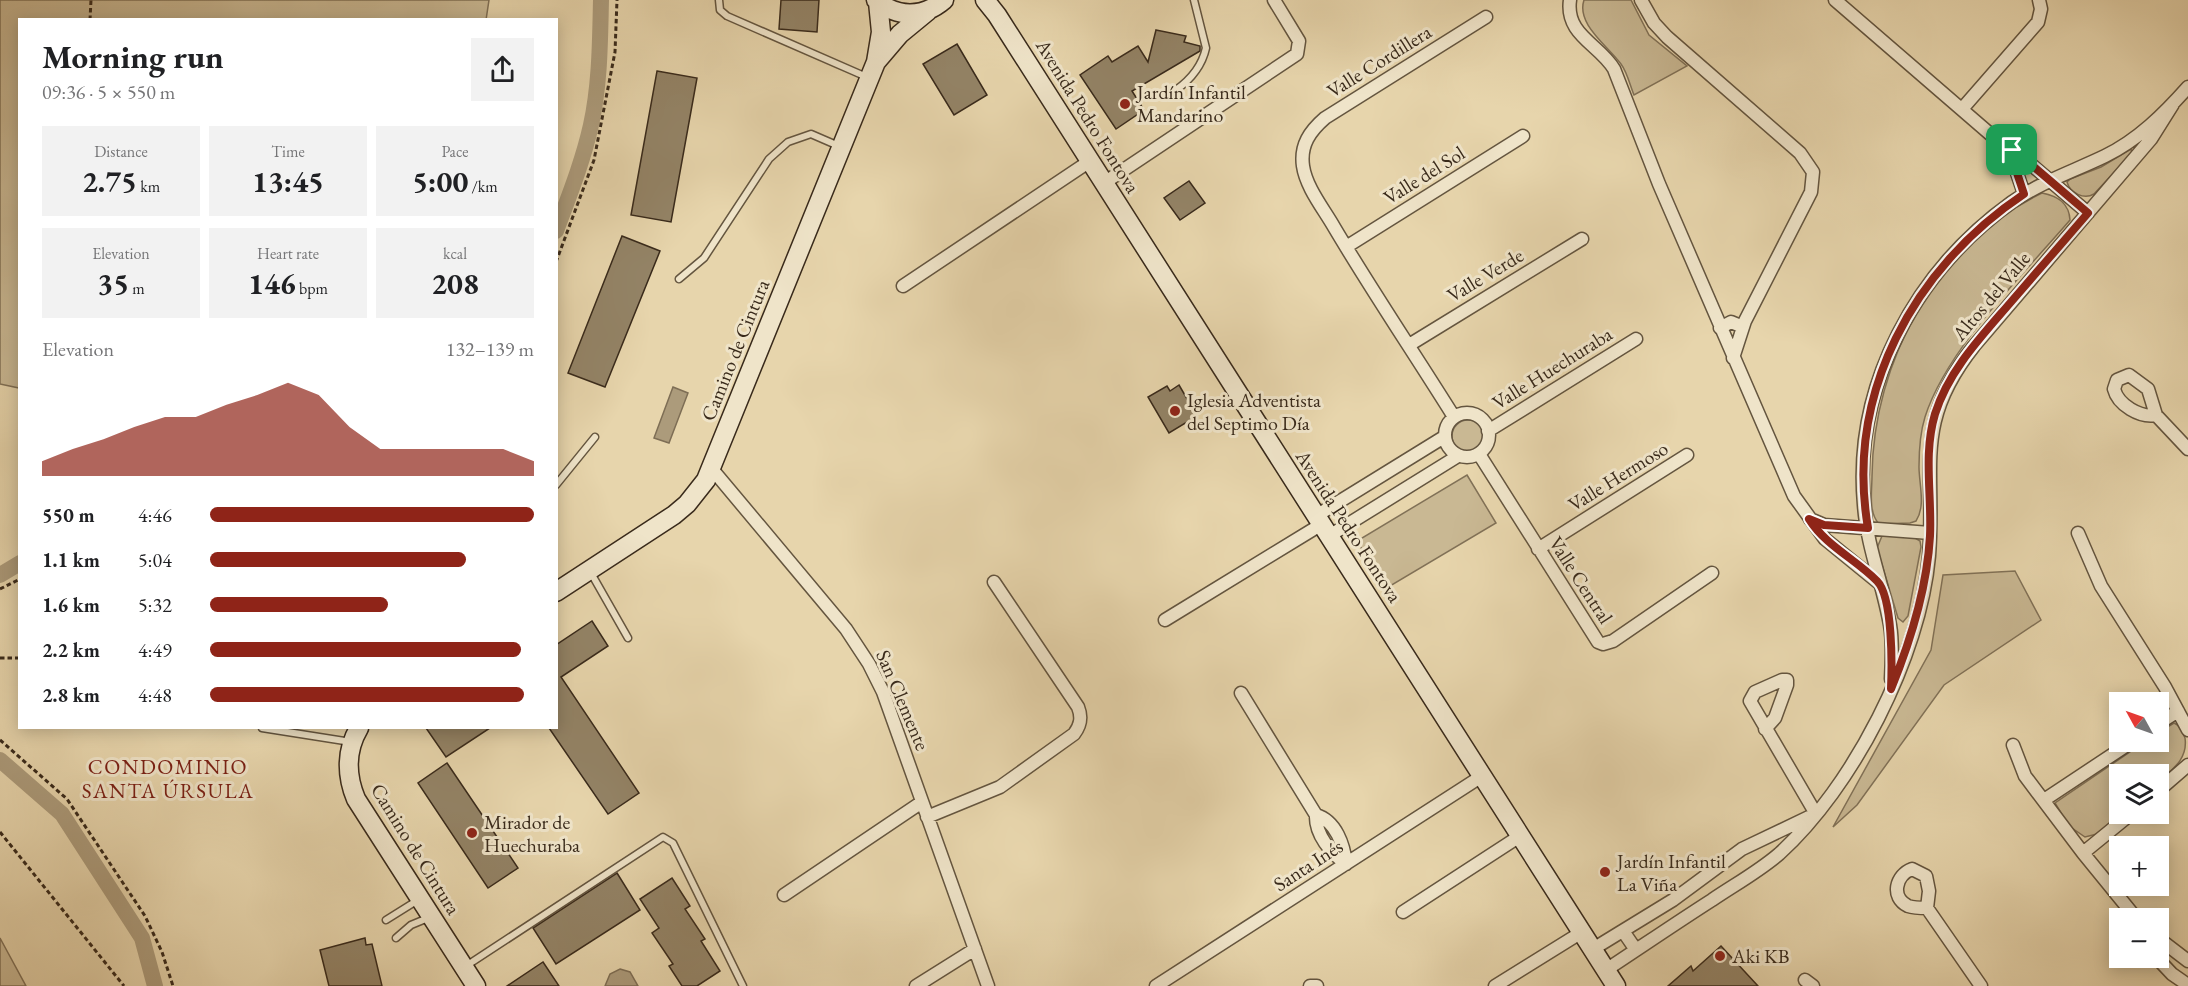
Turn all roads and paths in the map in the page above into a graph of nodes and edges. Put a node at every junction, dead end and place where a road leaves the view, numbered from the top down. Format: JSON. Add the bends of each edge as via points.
{"nodes":[{"id":1,"x":91,"y":0,"type":"edge"},
{"id":2,"x":616,"y":0,"type":"edge"},
{"id":3,"x":719,"y":0,"type":"edge"},
{"id":4,"x":985,"y":0,"type":"edge"},
{"id":5,"x":1194,"y":0,"type":"edge"},
{"id":6,"x":1274,"y":0,"type":"edge"},
{"id":7,"x":1570,"y":0,"type":"edge"},
{"id":8,"x":1641,"y":0,"type":"edge"},
{"id":9,"x":1835,"y":0,"type":"edge"},
{"id":10,"x":2039,"y":0,"type":"edge"},
{"id":11,"x":877,"y":1,"type":"edge"},
{"id":12,"x":936,"y":5,"type":"edge"},
{"id":13,"x":1486,"y":17,"type":"dead end"},
{"id":14,"x":90,"y":18,"type":"edge"},
{"id":15,"x":872,"y":70,"type":"junction"},
{"id":16,"x":2188,"y":87,"type":"edge"},
{"id":17,"x":1176,"y":90,"type":"dead end"},
{"id":18,"x":2173,"y":104,"type":"junction"},
{"id":19,"x":1962,"y":109,"type":"junction"},
{"id":20,"x":1522,"y":136,"type":"dead end"},
{"id":21,"x":2004,"y":146,"type":"junction"},
{"id":22,"x":841,"y":147,"type":"junction"},
{"id":23,"x":1090,"y":161,"type":"junction"},
{"id":24,"x":2050,"y":180,"type":"junction"},
{"id":25,"x":1104,"y":183,"type":"junction"},
{"id":26,"x":2024,"y":194,"type":"junction"},
{"id":27,"x":2088,"y":213,"type":"junction"},
{"id":28,"x":1582,"y":239,"type":"dead end"},
{"id":29,"x":1346,"y":248,"type":"junction"},
{"id":30,"x":558,"y":257,"type":"edge"},
{"id":31,"x":679,"y":279,"type":"dead end"},
{"id":32,"x":903,"y":286,"type":"dead end"},
{"id":33,"x":1743,"y":327,"type":"junction"},
{"id":34,"x":1720,"y":328,"type":"junction"},
{"id":35,"x":1636,"y":339,"type":"dead end"},
{"id":36,"x":1409,"y":345,"type":"junction"},
{"id":37,"x":1733,"y":358,"type":"junction"},
{"id":38,"x":2156,"y":415,"type":"dead end"},
{"id":39,"x":1454,"y":417,"type":"junction"},
{"id":40,"x":1488,"y":431,"type":"junction"},
{"id":41,"x":595,"y":436,"type":"dead end"},
{"id":42,"x":1444,"y":437,"type":"junction"},
{"id":43,"x":2188,"y":449,"type":"edge"},
{"id":44,"x":1479,"y":454,"type":"junction"},
{"id":45,"x":1688,"y":454,"type":"dead end"},
{"id":46,"x":1458,"y":456,"type":"junction"},
{"id":47,"x":712,"y":469,"type":"junction"},
{"id":48,"x":558,"y":482,"type":"edge"},
{"id":49,"x":1809,"y":519,"type":"junction"},
{"id":50,"x":1322,"y":525,"type":"junction"},
{"id":51,"x":1868,"y":528,"type":"junction"},
{"id":52,"x":1930,"y":532,"type":"junction"},
{"id":53,"x":2078,"y":532,"type":"dead end"},
{"id":54,"x":1538,"y":549,"type":"junction"},
{"id":55,"x":590,"y":571,"type":"junction"},
{"id":56,"x":1713,"y":573,"type":"dead end"},
{"id":57,"x":18,"y":580,"type":"edge"},
{"id":58,"x":994,"y":582,"type":"dead end"},
{"id":59,"x":1879,"y":583,"type":"junction"},
{"id":60,"x":0,"y":589,"type":"edge"},
{"id":61,"x":558,"y":591,"type":"edge"},
{"id":62,"x":1166,"y":620,"type":"dead end"},
{"id":63,"x":628,"y":638,"type":"dead end"},
{"id":64,"x":0,"y":658,"type":"edge"},
{"id":65,"x":18,"y":658,"type":"edge"},
{"id":66,"x":1891,"y":689,"type":"junction"},
{"id":67,"x":1241,"y":693,"type":"dead end"},
{"id":68,"x":2178,"y":711,"type":"junction"},
{"id":69,"x":2169,"y":717,"type":"edge"},
{"id":70,"x":275,"y":729,"type":"edge"},
{"id":71,"x":1765,"y":729,"type":"dead end"},
{"id":72,"x":2188,"y":730,"type":"edge"},
{"id":73,"x":355,"y":735,"type":"edge"},
{"id":74,"x":0,"y":740,"type":"edge"},
{"id":75,"x":2013,"y":745,"type":"dead end"},
{"id":76,"x":2116,"y":752,"type":"edge"},
{"id":77,"x":2188,"y":765,"type":"edge"},
{"id":78,"x":1482,"y":776,"type":"junction"},
{"id":79,"x":2169,"y":781,"type":"edge"},
{"id":80,"x":2044,"y":800,"type":"junction"},
{"id":81,"x":922,"y":802,"type":"junction"},
{"id":82,"x":1816,"y":814,"type":"junction"},
{"id":83,"x":927,"y":817,"type":"junction"},
{"id":84,"x":2119,"y":824,"type":"edge"},
{"id":85,"x":0,"y":832,"type":"edge"},
{"id":86,"x":1520,"y":836,"type":"junction"},
{"id":87,"x":2083,"y":854,"type":"junction"},
{"id":88,"x":1346,"y":864,"type":"junction"},
{"id":89,"x":784,"y":895,"type":"dead end"},
{"id":90,"x":421,"y":898,"type":"junction"},
{"id":91,"x":1927,"y":908,"type":"dead end"},
{"id":92,"x":2126,"y":908,"type":"edge"},
{"id":93,"x":1403,"y":912,"type":"dead end"},
{"id":94,"x":432,"y":916,"type":"junction"},
{"id":95,"x":386,"y":920,"type":"dead end"},
{"id":96,"x":1623,"y":930,"type":"junction"},
{"id":97,"x":1582,"y":932,"type":"junction"},
{"id":98,"x":396,"y":938,"type":"dead end"},
{"id":99,"x":2169,"y":946,"type":"edge"},
{"id":100,"x":975,"y":949,"type":"junction"},
{"id":101,"x":1593,"y":949,"type":"junction"},
{"id":102,"x":1636,"y":950,"type":"junction"},
{"id":103,"x":2188,"y":961,"type":"edge"},
{"id":104,"x":464,"y":968,"type":"junction"},
{"id":105,"x":2166,"y":968,"type":"edge"},
{"id":106,"x":1606,"y":970,"type":"junction"},
{"id":107,"x":2188,"y":985,"type":"edge"},
{"id":108,"x":124,"y":986,"type":"edge"},
{"id":109,"x":173,"y":986,"type":"edge"},
{"id":110,"x":476,"y":986,"type":"edge"},
{"id":111,"x":742,"y":986,"type":"edge"},
{"id":112,"x":916,"y":986,"type":"edge"},
{"id":113,"x":988,"y":986,"type":"edge"},
{"id":114,"x":1156,"y":986,"type":"edge"},
{"id":115,"x":1310,"y":986,"type":"edge"},
{"id":116,"x":1317,"y":986,"type":"edge"},
{"id":117,"x":1495,"y":986,"type":"edge"},
{"id":118,"x":1616,"y":986,"type":"edge"},
{"id":119,"x":1981,"y":986,"type":"edge"}],
"edges":[{"from":1,"to":14,"type":"path"},
{"from":2,"to":30,"type":"path","via":[[615,52],[594,160]]},
{"from":3,"to":15,"type":"lane","via":[[720,10],[727,16]]},
{"from":4,"to":23,"type":"street","name":"Avenida Pedro Fontova"},
{"from":5,"to":17,"type":"lane","via":[[1206,48],[1191,80]]},
{"from":6,"to":25,"type":"street","via":[[1299,40],[1297,54]]},
{"from":7,"to":34,"type":"street","via":[[1576,30],[1614,69]]},
{"from":8,"to":33,"type":"street","via":[[1660,30],[1800,153],[1813,172],[1811,192]]},
{"from":9,"to":19,"type":"street"},
{"from":10,"to":19,"type":"street","via":[[2038,22]]},
{"from":11,"to":12,"type":"street","via":[[896,12],[918,14]]},
{"from":11,"to":15,"type":"street","name":"Camino de Cintura","via":[[880,32]]},
{"from":12,"to":15,"type":"street","name":"Camino de Cintura","via":[[900,34]]},
{"from":13,"to":29,"type":"street","name":"Valle Cordillera","via":[[1325,118],[1310,133],[1303,148],[1307,179]]},
{"from":15,"to":22,"type":"street","name":"Camino de Cintura"},
{"from":16,"to":18,"type":"street","name":"Altos del Valle"},
{"from":18,"to":24,"type":"street","name":"Altos del Valle","via":[[2118,149]]},
{"from":18,"to":27,"type":"street","name":"Altos del Valle","via":[[2151,139]]},
{"from":19,"to":21,"type":"street"},
{"from":20,"to":29,"type":"street","name":"Valle del Sol"},
{"from":21,"to":24,"type":"street"},
{"from":21,"to":26,"type":"street"},
{"from":22,"to":31,"type":"lane","via":[[811,134],[788,142],[769,159],[704,258]]},
{"from":22,"to":47,"type":"street","name":"Camino de Cintura"},
{"from":23,"to":25,"type":"street","name":"Avenida Pedro Fontova"},
{"from":23,"to":32,"type":"street"},
{"from":24,"to":26,"type":"street","name":"Altos del Valle"},
{"from":24,"to":27,"type":"street"},
{"from":25,"to":50,"type":"street","name":"Avenida Pedro Fontova"},
{"from":26,"to":51,"type":"street","name":"Altos del Valle","via":[[1983,225],[1939,268],[1895,339],[1871,406],[1864,447]]},
{"from":27,"to":52,"type":"street","name":"Altos del Valle","via":[[1967,354],[1943,394],[1929,447]]},
{"from":28,"to":36,"type":"street","name":"Valle Verde"},
{"from":29,"to":36,"type":"street"},
{"from":33,"to":34,"type":"street","via":[[1731,322]]},
{"from":33,"to":37,"type":"street"},
{"from":34,"to":37,"type":"street"},
{"from":35,"to":40,"type":"street","name":"Valle Huechuraba"},
{"from":36,"to":39,"type":"street"},
{"from":37,"to":49,"type":"street","via":[[1794,496]]},
{"from":38,"to":43,"type":"street"},
{"from":39,"to":40,"type":"street","via":[[1472,414],[1482,420]]},
{"from":39,"to":42,"type":"street","via":[[1446,426]]},
{"from":40,"to":44,"type":"street","via":[[1487,444]]},
{"from":41,"to":48,"type":"lane"},
{"from":42,"to":46,"type":"street","via":[[1448,448]]},
{"from":42,"to":50,"type":"street"},
{"from":44,"to":46,"type":"street"},
{"from":44,"to":54,"type":"street","name":"Valle Central"},
{"from":45,"to":54,"type":"street","name":"Valle Hermoso"},
{"from":46,"to":50,"type":"street"},
{"from":47,"to":55,"type":"street","name":"Camino de Cintura","via":[[681,510]]},
{"from":47,"to":81,"type":"street","name":"San Clemente","via":[[858,646],[883,692]]},
{"from":49,"to":51,"type":"street","via":[[1824,525]]},
{"from":49,"to":59,"type":"street","via":[[1832,546]]},
{"from":50,"to":62,"type":"street"},
{"from":50,"to":78,"type":"street","name":"Avenida Pedro Fontova"},
{"from":51,"to":52,"type":"street"},
{"from":51,"to":59,"type":"street","name":"Altos del Valle"},
{"from":52,"to":66,"type":"street","name":"Altos del Valle","via":[[1922,598]]},
{"from":53,"to":68,"type":"street","via":[[2101,586]]},
{"from":54,"to":56,"type":"street","name":"Valle Central","via":[[1594,638],[1602,644],[1613,641]]},
{"from":55,"to":61,"type":"street","name":"Camino de Cintura"},
{"from":55,"to":63,"type":"lane"},
{"from":57,"to":60,"type":"path"},
{"from":58,"to":83,"type":"street","via":[[1078,707],[1080,724],[1074,734],[1000,787]]},
{"from":59,"to":66,"type":"street","name":"Altos del Valle","via":[[1890,626]]},
{"from":64,"to":65,"type":"path"},
{"from":66,"to":82,"type":"street","name":"Altos del Valle","via":[[1852,766]]},
{"from":67,"to":88,"type":"street","via":[[1317,816],[1329,822],[1337,834]]},
{"from":68,"to":69,"type":"street"},
{"from":68,"to":72,"type":"street"},
{"from":70,"to":73,"type":"lane"},
{"from":71,"to":82,"type":"street"},
{"from":73,"to":90,"type":"street","name":"Camino de Cintura","via":[[348,762],[352,790]]},
{"from":74,"to":109,"type":"path","via":[[67,799],[148,922]]},
{"from":75,"to":80,"type":"street","via":[[2025,776]]},
{"from":76,"to":80,"type":"street"},
{"from":77,"to":79,"type":"street"},
{"from":78,"to":86,"type":"street","name":"Avenida Pedro Fontova"},
{"from":78,"to":88,"type":"street","name":"Santa Inés"},
{"from":80,"to":87,"type":"street"},
{"from":81,"to":83,"type":"street","name":"San Clemente"},
{"from":81,"to":89,"type":"street"},
{"from":82,"to":96,"type":"street","name":"Altos del Valle","via":[[1742,849],[1673,900]]},
{"from":82,"to":102,"type":"street","name":"Altos del Valle","via":[[1765,865]]},
{"from":83,"to":100,"type":"street","name":"San Clemente"},
{"from":84,"to":87,"type":"street"},
{"from":85,"to":108,"type":"path"},
{"from":86,"to":93,"type":"street"},
{"from":86,"to":97,"type":"street","name":"Avenida Pedro Fontova"},
{"from":87,"to":92,"type":"street"},
{"from":88,"to":114,"type":"street","name":"Santa Inés"},
{"from":90,"to":94,"type":"street","name":"Camino de Cintura"},
{"from":90,"to":95,"type":"lane"},
{"from":91,"to":119,"type":"street"},
{"from":94,"to":98,"type":"lane","via":[[411,925]]},
{"from":94,"to":104,"type":"street","name":"Camino de Cintura"},
{"from":96,"to":101,"type":"street","name":"Altos del Valle"},
{"from":96,"to":102,"type":"street"},
{"from":97,"to":101,"type":"street","name":"Avenida Pedro Fontova"},
{"from":97,"to":117,"type":"street"},
{"from":99,"to":103,"type":"street"},
{"from":100,"to":112,"type":"street"},
{"from":100,"to":113,"type":"street","name":"San Clemente"},
{"from":101,"to":106,"type":"street","name":"Avenida Pedro Fontova"},
{"from":102,"to":106,"type":"street","name":"Altos del Valle"},
{"from":104,"to":110,"type":"street","name":"Camino de Cintura"},
{"from":104,"to":111,"type":"lane","via":[[663,837],[673,843]]},
{"from":105,"to":107,"type":"street"},
{"from":106,"to":118,"type":"street","name":"Avenida Pedro Fontova"},
{"from":115,"to":116,"type":"street"}]}
